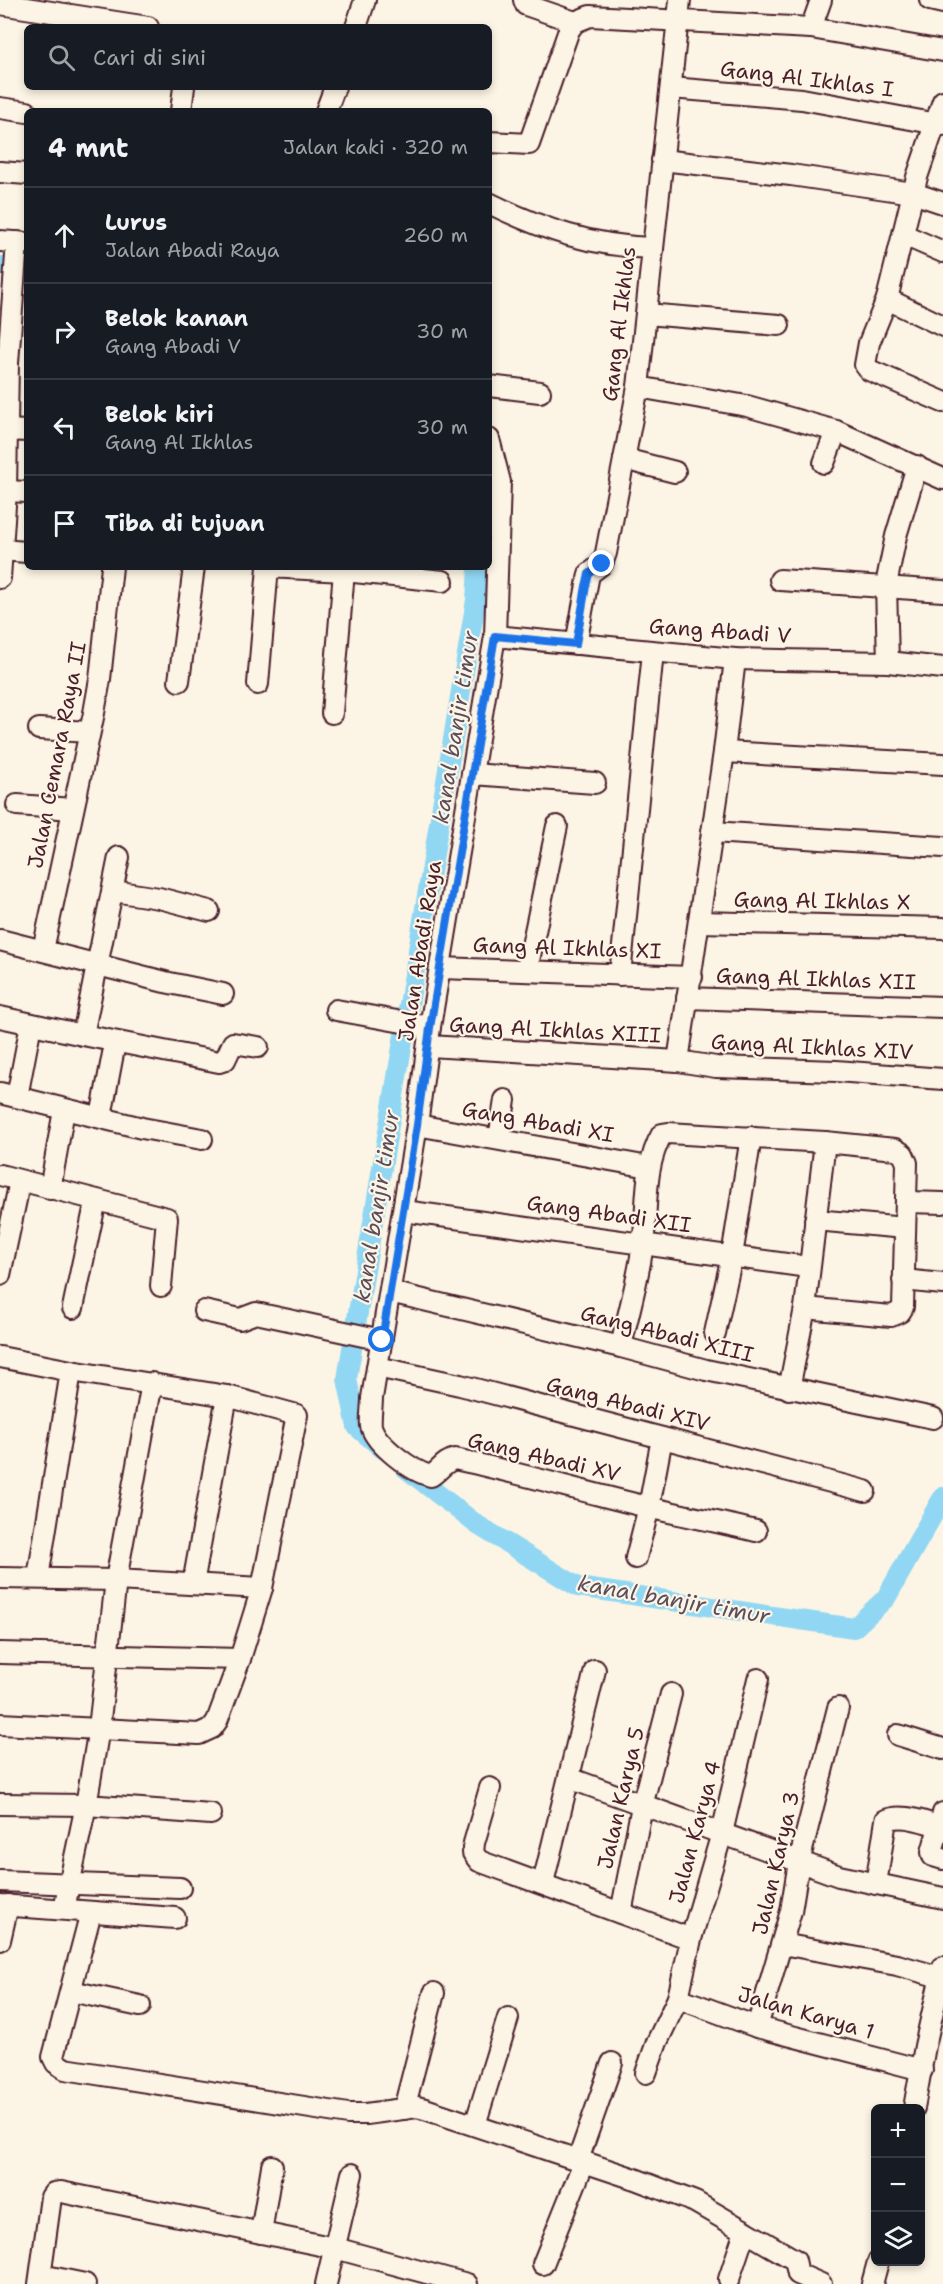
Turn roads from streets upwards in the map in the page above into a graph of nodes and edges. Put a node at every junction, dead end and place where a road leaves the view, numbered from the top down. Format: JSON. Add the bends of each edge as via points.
{"nodes":[{"id":1,"x":365,"y":0,"type":"edge"},
{"id":2,"x":524,"y":0,"type":"edge"},
{"id":3,"x":821,"y":0,"type":"edge"},
{"id":4,"x":930,"y":0,"type":"edge"},
{"id":5,"x":0,"y":3,"type":"edge"},
{"id":6,"x":943,"y":3,"type":"edge"},
{"id":7,"x":679,"y":10,"type":"edge"},
{"id":8,"x":575,"y":22,"type":"junction"},
{"id":9,"x":130,"y":24,"type":"edge"},
{"id":10,"x":357,"y":24,"type":"edge"},
{"id":11,"x":811,"y":28,"type":"junction"},
{"id":12,"x":943,"y":51,"type":"edge"},
{"id":13,"x":671,"y":88,"type":"junction"},
{"id":14,"x":184,"y":90,"type":"edge"},
{"id":15,"x":333,"y":90,"type":"edge"},
{"id":16,"x":943,"y":101,"type":"edge"},
{"id":17,"x":0,"y":108,"type":"edge"},
{"id":18,"x":181,"y":108,"type":"edge"},
{"id":19,"x":327,"y":108,"type":"edge"},
{"id":20,"x":24,"y":112,"type":"edge"},
{"id":21,"x":939,"y":123,"type":"edge"},
{"id":22,"x":492,"y":142,"type":"edge"},
{"id":23,"x":662,"y":160,"type":"junction"},
{"id":24,"x":0,"y":172,"type":"edge"},
{"id":25,"x":24,"y":174,"type":"edge"},
{"id":26,"x":913,"y":193,"type":"junction"},
{"id":27,"x":943,"y":203,"type":"edge"},
{"id":28,"x":492,"y":205,"type":"edge"},
{"id":29,"x":904,"y":235,"type":"junction"},
{"id":30,"x":15,"y":242,"type":"edge"},
{"id":31,"x":653,"y":248,"type":"junction"},
{"id":32,"x":943,"y":252,"type":"edge"},
{"id":33,"x":887,"y":299,"type":"junction"},
{"id":34,"x":646,"y":314,"type":"junction"},
{"id":35,"x":779,"y":324,"type":"dead end"},
{"id":36,"x":943,"y":326,"type":"edge"},
{"id":37,"x":17,"y":363,"type":"edge"},
{"id":38,"x":492,"y":386,"type":"edge"},
{"id":39,"x":638,"y":387,"type":"junction"},
{"id":40,"x":540,"y":392,"type":"dead end"},
{"id":41,"x":943,"y":402,"type":"edge"},
{"id":42,"x":7,"y":430,"type":"junction"},
{"id":43,"x":24,"y":431,"type":"edge"},
{"id":44,"x":836,"y":431,"type":"junction"},
{"id":45,"x":492,"y":451,"type":"edge"},
{"id":46,"x":624,"y":459,"type":"junction"},
{"id":47,"x":824,"y":463,"type":"dead end"},
{"id":48,"x":917,"y":466,"type":"junction"},
{"id":49,"x":675,"y":472,"type":"dead end"},
{"id":50,"x":943,"y":479,"type":"edge"},
{"id":51,"x":6,"y":491,"type":"junction"},
{"id":52,"x":24,"y":492,"type":"edge"},
{"id":53,"x":1,"y":550,"type":"edge"},
{"id":54,"x":24,"y":552,"type":"edge"},
{"id":55,"x":112,"y":570,"type":"edge"},
{"id":56,"x":194,"y":570,"type":"edge"},
{"id":57,"x":267,"y":570,"type":"edge"},
{"id":58,"x":325,"y":570,"type":"edge"},
{"id":59,"x":344,"y":571,"type":"junction"},
{"id":60,"x":0,"y":578,"type":"edge"},
{"id":61,"x":780,"y":580,"type":"dead end"},
{"id":62,"x":443,"y":581,"type":"dead end"},
{"id":63,"x":886,"y":585,"type":"junction"},
{"id":64,"x":943,"y":591,"type":"edge"},
{"id":65,"x":495,"y":636,"type":"junction"},
{"id":66,"x":576,"y":644,"type":"junction"},
{"id":67,"x":653,"y":652,"type":"junction"},
{"id":68,"x":735,"y":659,"type":"junction"},
{"id":69,"x":888,"y":662,"type":"junction"},
{"id":70,"x":943,"y":668,"type":"edge"},
{"id":71,"x":179,"y":681,"type":"dead end"},
{"id":72,"x":258,"y":684,"type":"dead end"},
{"id":73,"x":332,"y":713,"type":"dead end"},
{"id":74,"x":39,"y":729,"type":"dead end"},
{"id":75,"x":89,"y":732,"type":"junction"},
{"id":76,"x":724,"y":752,"type":"junction"},
{"id":77,"x":943,"y":764,"type":"edge"},
{"id":78,"x":472,"y":774,"type":"junction"},
{"id":79,"x":595,"y":783,"type":"dead end"},
{"id":80,"x":17,"y":805,"type":"dead end"},
{"id":81,"x":72,"y":809,"type":"junction"},
{"id":82,"x":557,"y":825,"type":"dead end"},
{"id":83,"x":712,"y":832,"type":"junction"},
{"id":84,"x":943,"y":847,"type":"edge"},
{"id":85,"x":119,"y":857,"type":"dead end"},
{"id":86,"x":113,"y":891,"type":"junction"},
{"id":87,"x":209,"y":911,"type":"dead end"},
{"id":88,"x":700,"y":922,"type":"junction"},
{"id":89,"x":943,"y":928,"type":"edge"},
{"id":90,"x":0,"y":940,"type":"edge"},
{"id":91,"x":43,"y":950,"type":"junction"},
{"id":92,"x":97,"y":964,"type":"junction"},
{"id":93,"x":440,"y":968,"type":"junction"},
{"id":94,"x":527,"y":970,"type":"junction"},
{"id":95,"x":620,"y":975,"type":"junction"},
{"id":96,"x":692,"y":977,"type":"junction"},
{"id":97,"x":223,"y":994,"type":"dead end"},
{"id":98,"x":687,"y":998,"type":"junction"},
{"id":99,"x":943,"y":1007,"type":"edge"},
{"id":100,"x":336,"y":1010,"type":"dead end"},
{"id":101,"x":0,"y":1017,"type":"edge"},
{"id":102,"x":31,"y":1024,"type":"junction"},
{"id":103,"x":417,"y":1030,"type":"junction"},
{"id":104,"x":83,"y":1035,"type":"junction"},
{"id":105,"x":115,"y":1042,"type":"junction"},
{"id":106,"x":258,"y":1047,"type":"dead end"},
{"id":107,"x":678,"y":1061,"type":"junction"},
{"id":108,"x":943,"y":1079,"type":"edge"},
{"id":109,"x":8,"y":1095,"type":"edge"},
{"id":110,"x":505,"y":1100,"type":"dead end"},
{"id":111,"x":64,"y":1110,"type":"junction"},
{"id":112,"x":101,"y":1117,"type":"junction"},
{"id":113,"x":417,"y":1125,"type":"junction"},
{"id":114,"x":751,"y":1137,"type":"junction"},
{"id":115,"x":202,"y":1139,"type":"dead end"},
{"id":116,"x":499,"y":1139,"type":"junction"},
{"id":117,"x":825,"y":1142,"type":"junction"},
{"id":118,"x":650,"y":1167,"type":"junction"},
{"id":119,"x":0,"y":1175,"type":"edge"},
{"id":120,"x":20,"y":1181,"type":"junction"},
{"id":121,"x":50,"y":1189,"type":"junction"},
{"id":122,"x":96,"y":1200,"type":"junction"},
{"id":123,"x":906,"y":1202,"type":"junction"},
{"id":124,"x":943,"y":1203,"type":"edge"},
{"id":125,"x":404,"y":1211,"type":"junction"},
{"id":126,"x":815,"y":1220,"type":"junction"},
{"id":127,"x":905,"y":1228,"type":"junction"},
{"id":128,"x":643,"y":1244,"type":"junction"},
{"id":129,"x":732,"y":1256,"type":"junction"},
{"id":130,"x":808,"y":1267,"type":"junction"},
{"id":131,"x":0,"y":1275,"type":"edge"},
{"id":132,"x":903,"y":1280,"type":"junction"},
{"id":133,"x":943,"y":1284,"type":"edge"},
{"id":134,"x":161,"y":1286,"type":"dead end"},
{"id":135,"x":390,"y":1292,"type":"junction"},
{"id":136,"x":73,"y":1308,"type":"dead end"},
{"id":137,"x":805,"y":1308,"type":"junction"},
{"id":138,"x":204,"y":1311,"type":"dead end"},
{"id":139,"x":715,"y":1333,"type":"dead end"},
{"id":140,"x":376,"y":1338,"type":"junction"},
{"id":141,"x":621,"y":1347,"type":"junction"},
{"id":142,"x":0,"y":1357,"type":"edge"},
{"id":143,"x":377,"y":1367,"type":"junction"},
{"id":144,"x":71,"y":1371,"type":"junction"},
{"id":145,"x":152,"y":1383,"type":"junction"},
{"id":146,"x":789,"y":1389,"type":"junction"},
{"id":147,"x":227,"y":1396,"type":"junction"},
{"id":148,"x":372,"y":1398,"type":"joint"},
{"id":149,"x":933,"y":1418,"type":"dead end"},
{"id":150,"x":662,"y":1438,"type":"junction"},
{"id":151,"x":865,"y":1491,"type":"dead end"},
{"id":152,"x":650,"y":1508,"type":"junction"},
{"id":153,"x":756,"y":1531,"type":"dead end"},
{"id":154,"x":636,"y":1558,"type":"dead end"},
{"id":155,"x":0,"y":1578,"type":"edge"},
{"id":156,"x":38,"y":1578,"type":"junction"},
{"id":157,"x":116,"y":1580,"type":"junction"},
{"id":158,"x":194,"y":1584,"type":"junction"},
{"id":159,"x":262,"y":1588,"type":"junction"},
{"id":160,"x":0,"y":1653,"type":"edge"},
{"id":161,"x":109,"y":1657,"type":"junction"},
{"id":162,"x":240,"y":1659,"type":"junction"},
{"id":163,"x":595,"y":1670,"type":"dead end"},
{"id":164,"x":758,"y":1679,"type":"dead end"},
{"id":165,"x":671,"y":1694,"type":"dead end"},
{"id":166,"x":838,"y":1708,"type":"dead end"},
{"id":167,"x":0,"y":1724,"type":"edge"},
{"id":168,"x":99,"y":1728,"type":"junction"},
{"id":169,"x":898,"y":1735,"type":"dead end"},
{"id":170,"x":943,"y":1749,"type":"edge"},
{"id":171,"x":569,"y":1778,"type":"junction"},
{"id":172,"x":490,"y":1788,"type":"dead end"},
{"id":173,"x":0,"y":1804,"type":"edge"},
{"id":174,"x":86,"y":1805,"type":"junction"},
{"id":175,"x":642,"y":1806,"type":"junction"},
{"id":176,"x":211,"y":1814,"type":"dead end"},
{"id":177,"x":941,"y":1819,"type":"edge"},
{"id":178,"x":722,"y":1833,"type":"junction"},
{"id":179,"x":943,"y":1859,"type":"edge"},
{"id":180,"x":799,"y":1862,"type":"junction"},
{"id":181,"x":0,"y":1881,"type":"edge"},
{"id":182,"x":69,"y":1883,"type":"junction"},
{"id":183,"x":543,"y":1883,"type":"junction"},
{"id":184,"x":876,"y":1884,"type":"junction"},
{"id":185,"x":180,"y":1888,"type":"dead end"},
{"id":186,"x":943,"y":1898,"type":"edge"},
{"id":187,"x":4,"y":1905,"type":"edge"},
{"id":188,"x":64,"y":1909,"type":"junction"},
{"id":189,"x":91,"y":1912,"type":"junction"},
{"id":190,"x":621,"y":1913,"type":"junction"},
{"id":191,"x":175,"y":1918,"type":"dead end"},
{"id":192,"x":691,"y":1939,"type":"junction"},
{"id":193,"x":0,"y":1940,"type":"edge"},
{"id":194,"x":782,"y":1944,"type":"junction"},
{"id":195,"x":942,"y":1972,"type":"edge"},
{"id":196,"x":71,"y":1991,"type":"junction"},
{"id":197,"x":434,"y":1993,"type":"dead end"},
{"id":198,"x":678,"y":1998,"type":"junction"},
{"id":199,"x":140,"y":2006,"type":"dead end"},
{"id":200,"x":508,"y":2018,"type":"dead end"},
{"id":201,"x":937,"y":2022,"type":"edge"},
{"id":202,"x":757,"y":2027,"type":"junction"},
{"id":203,"x":612,"y":2063,"type":"dead end"},
{"id":204,"x":922,"y":2070,"type":"junction"},
{"id":205,"x":646,"y":2073,"type":"dead end"},
{"id":206,"x":915,"y":2104,"type":"edge"},
{"id":207,"x":404,"y":2109,"type":"junction"},
{"id":208,"x":475,"y":2125,"type":"junction"},
{"id":209,"x":581,"y":2161,"type":"junction"},
{"id":210,"x":272,"y":2166,"type":"dead end"},
{"id":211,"x":352,"y":2174,"type":"dead end"},
{"id":212,"x":745,"y":2231,"type":"junction"},
{"id":213,"x":261,"y":2233,"type":"junction"},
{"id":214,"x":335,"y":2248,"type":"junction"},
{"id":215,"x":543,"y":2264,"type":"dead end"},
{"id":216,"x":877,"y":2266,"type":"edge"},
{"id":217,"x":40,"y":2279,"type":"edge"},
{"id":218,"x":729,"y":2279,"type":"dead end"},
{"id":219,"x":85,"y":2284,"type":"edge"},
{"id":220,"x":326,"y":2284,"type":"edge"},
{"id":221,"x":467,"y":2284,"type":"edge"},
{"id":222,"x":821,"y":2284,"type":"edge"},
{"id":223,"x":872,"y":2284,"type":"edge"}],
"edges":[{"from":1,"to":10,"type":"street"},
{"from":2,"to":8,"type":"street","via":[[526,5]]},
{"from":3,"to":11,"type":"street"},
{"from":4,"to":6,"type":"street"},
{"from":5,"to":9,"type":"street"},
{"from":7,"to":8,"type":"street","via":[[590,16]]},
{"from":7,"to":11,"type":"street"},
{"from":7,"to":13,"type":"street","name":"Gang Al Ikhlas"},
{"from":8,"to":22,"type":"street","via":[[530,144]]},
{"from":11,"to":12,"type":"street"},
{"from":13,"to":21,"type":"street","name":"Gang Al Ikhlas I","via":[[802,99]]},
{"from":13,"to":23,"type":"street","name":"Gang Al Ikhlas"},
{"from":14,"to":18,"type":"street"},
{"from":15,"to":19,"type":"street"},
{"from":16,"to":21,"type":"street"},
{"from":17,"to":20,"type":"street"},
{"from":21,"to":26,"type":"street"},
{"from":23,"to":26,"type":"street"},
{"from":23,"to":31,"type":"street","name":"Gang Al Ikhlas"},
{"from":24,"to":25,"type":"street"},
{"from":26,"to":27,"type":"street"},
{"from":26,"to":29,"type":"street"},
{"from":28,"to":31,"type":"street","via":[[561,234],[601,244]]},
{"from":29,"to":32,"type":"street"},
{"from":29,"to":33,"type":"street"},
{"from":30,"to":37,"type":"street"},
{"from":31,"to":34,"type":"street","name":"Gang Al Ikhlas"},
{"from":33,"to":36,"type":"street"},
{"from":33,"to":41,"type":"street","via":[[868,343],[866,365]]},
{"from":34,"to":35,"type":"street"},
{"from":34,"to":39,"type":"street","name":"Gang Al Ikhlas"},
{"from":37,"to":42,"type":"street"},
{"from":38,"to":40,"type":"street"},
{"from":39,"to":44,"type":"street","via":[[747,406]]},
{"from":39,"to":46,"type":"street","name":"Gang Al Ikhlas"},
{"from":42,"to":43,"type":"street"},
{"from":42,"to":51,"type":"street"},
{"from":44,"to":47,"type":"street"},
{"from":44,"to":48,"type":"street"},
{"from":45,"to":65,"type":"street","name":"Jalan Abadi Raya","via":[[500,482]]},
{"from":46,"to":49,"type":"street"},
{"from":46,"to":66,"type":"street","name":"Gang Al Ikhlas","via":[[606,553],[602,564],[589,574]]},
{"from":48,"to":50,"type":"street"},
{"from":48,"to":63,"type":"street"},
{"from":51,"to":52,"type":"street"},
{"from":51,"to":53,"type":"street"},
{"from":53,"to":54,"type":"street"},
{"from":53,"to":60,"type":"street"},
{"from":55,"to":75,"type":"street","name":"Jalan Cemara Raya II","via":[[100,679]]},
{"from":56,"to":71,"type":"street"},
{"from":57,"to":72,"type":"street"},
{"from":58,"to":59,"type":"street"},
{"from":59,"to":62,"type":"street"},
{"from":59,"to":73,"type":"street"},
{"from":61,"to":63,"type":"street"},
{"from":63,"to":64,"type":"street"},
{"from":63,"to":69,"type":"street"},
{"from":65,"to":66,"type":"street","name":"Gang Abadi V"},
{"from":65,"to":78,"type":"street","name":"Jalan Abadi Raya"},
{"from":66,"to":67,"type":"street","name":"Gang Abadi V"},
{"from":67,"to":68,"type":"street","name":"Gang Abadi V"},
{"from":67,"to":95,"type":"street"},
{"from":68,"to":69,"type":"street","name":"Gang Abadi V"},
{"from":68,"to":76,"type":"street"},
{"from":69,"to":70,"type":"street","name":"Gang Abadi V"},
{"from":74,"to":75,"type":"street"},
{"from":75,"to":81,"type":"street","name":"Jalan Cemara Raya II"},
{"from":76,"to":77,"type":"street"},
{"from":76,"to":83,"type":"street"},
{"from":78,"to":79,"type":"street"},
{"from":78,"to":93,"type":"street","name":"Jalan Abadi Raya"},
{"from":80,"to":81,"type":"street"},
{"from":81,"to":91,"type":"street","name":"Jalan Cemara Raya II"},
{"from":82,"to":94,"type":"street"},
{"from":83,"to":84,"type":"street"},
{"from":83,"to":88,"type":"street"},
{"from":85,"to":86,"type":"street"},
{"from":86,"to":87,"type":"street"},
{"from":86,"to":92,"type":"street"},
{"from":88,"to":89,"type":"street","name":"Gang Al Ikhlas X"},
{"from":88,"to":96,"type":"street"},
{"from":90,"to":91,"type":"street"},
{"from":91,"to":92,"type":"street"},
{"from":92,"to":97,"type":"street"},
{"from":92,"to":104,"type":"street"},
{"from":93,"to":94,"type":"street","name":"Gang Al Ikhlas XI"},
{"from":93,"to":103,"type":"street","name":"Jalan Abadi Raya"},
{"from":94,"to":95,"type":"street","name":"Gang Al Ikhlas XI"},
{"from":95,"to":96,"type":"street","name":"Gang Al Ikhlas XI"},
{"from":96,"to":98,"type":"street"},
{"from":98,"to":99,"type":"street","name":"Gang Al Ikhlas XII"},
{"from":98,"to":107,"type":"street"},
{"from":100,"to":103,"type":"street","name":"Gang Al Ikhlas XIII"},
{"from":101,"to":102,"type":"street"},
{"from":102,"to":104,"type":"street"},
{"from":102,"to":109,"type":"street"},
{"from":103,"to":107,"type":"street","name":"Gang Al Ikhlas XIII"},
{"from":103,"to":113,"type":"street","name":"Jalan Abadi Raya"},
{"from":104,"to":105,"type":"street"},
{"from":105,"to":106,"type":"street","via":[[219,1062],[225,1060],[233,1043]]},
{"from":105,"to":112,"type":"street"},
{"from":107,"to":108,"type":"street","name":"Gang Al Ikhlas XIV","via":[[716,1067]]},
{"from":109,"to":111,"type":"street"},
{"from":110,"to":116,"type":"street"},
{"from":111,"to":112,"type":"street"},
{"from":111,"to":121,"type":"street"},
{"from":112,"to":115,"type":"street"},
{"from":113,"to":116,"type":"street","name":"Gang Abadi XI"},
{"from":113,"to":125,"type":"street","name":"Jalan Abadi Raya"},
{"from":114,"to":117,"type":"street"},
{"from":114,"to":118,"type":"street","via":[[662,1134]]},
{"from":114,"to":129,"type":"street"},
{"from":116,"to":118,"type":"street","name":"Gang Abadi XI"},
{"from":117,"to":123,"type":"street","via":[[895,1149],[903,1154],[907,1163]]},
{"from":117,"to":126,"type":"street"},
{"from":118,"to":128,"type":"street"},
{"from":119,"to":120,"type":"street"},
{"from":120,"to":121,"type":"street"},
{"from":120,"to":131,"type":"street"},
{"from":121,"to":122,"type":"street"},
{"from":122,"to":134,"type":"street","via":[[167,1218]]},
{"from":122,"to":136,"type":"street"},
{"from":123,"to":124,"type":"street"},
{"from":123,"to":127,"type":"street"},
{"from":125,"to":128,"type":"street","name":"Gang Abadi XII"},
{"from":125,"to":135,"type":"street","name":"Jalan Abadi Raya"},
{"from":126,"to":127,"type":"street"},
{"from":126,"to":130,"type":"street"},
{"from":127,"to":132,"type":"street"},
{"from":128,"to":129,"type":"street","name":"Gang Abadi XII"},
{"from":128,"to":141,"type":"street"},
{"from":129,"to":130,"type":"street","name":"Gang Abadi XII"},
{"from":129,"to":139,"type":"street"},
{"from":130,"to":137,"type":"street"},
{"from":132,"to":133,"type":"street"},
{"from":132,"to":137,"type":"street","via":[[903,1307],[895,1315]]},
{"from":135,"to":140,"type":"street","name":"Jalan Abadi Raya"},
{"from":135,"to":141,"type":"street","name":"Gang Abadi XIII"},
{"from":137,"to":146,"type":"street"},
{"from":138,"to":140,"type":"street","via":[[240,1319],[256,1313]]},
{"from":140,"to":143,"type":"street","name":"Jalan Abadi Raya"},
{"from":141,"to":146,"type":"street","name":"Gang Abadi XIII"},
{"from":142,"to":144,"type":"street"},
{"from":143,"to":148,"type":"street","name":"Jalan Abadi Raya"},
{"from":143,"to":150,"type":"street","name":"Gang Abadi XIV"},
{"from":144,"to":145,"type":"street"},
{"from":144,"to":156,"type":"street"},
{"from":145,"to":147,"type":"street"},
{"from":145,"to":157,"type":"street"},
{"from":146,"to":149,"type":"street","name":"Gang Abadi XIII"},
{"from":147,"to":158,"type":"street"},
{"from":147,"to":159,"type":"street","via":[[297,1415]]},
{"from":148,"to":152,"type":"street","name":"Gang Abadi XV","via":[[372,1426],[382,1445],[420,1473],[431,1476],[455,1459]]},
{"from":150,"to":151,"type":"street","name":"Gang Abadi XIV"},
{"from":150,"to":152,"type":"street"},
{"from":152,"to":153,"type":"street","name":"Gang Abadi XV"},
{"from":152,"to":154,"type":"street"},
{"from":155,"to":156,"type":"street"},
{"from":156,"to":157,"type":"street"},
{"from":157,"to":158,"type":"street"},
{"from":157,"to":161,"type":"street"},
{"from":158,"to":159,"type":"street"},
{"from":159,"to":162,"type":"street"},
{"from":160,"to":161,"type":"street"},
{"from":161,"to":162,"type":"street"},
{"from":161,"to":168,"type":"street"},
{"from":162,"to":168,"type":"street","via":[[217,1721],[206,1732]]},
{"from":163,"to":171,"type":"street"},
{"from":164,"to":178,"type":"street","name":"Jalan Karya 4"},
{"from":165,"to":175,"type":"street","name":"Jalan Karya 5"},
{"from":166,"to":180,"type":"street","name":"Jalan Karya 3"},
{"from":167,"to":168,"type":"street"},
{"from":168,"to":174,"type":"street"},
{"from":169,"to":170,"type":"street"},
{"from":171,"to":175,"type":"street"},
{"from":171,"to":183,"type":"street"},
{"from":172,"to":183,"type":"street","via":[[473,1853],[480,1861]]},
{"from":173,"to":174,"type":"street"},
{"from":174,"to":176,"type":"street"},
{"from":174,"to":182,"type":"street"},
{"from":175,"to":178,"type":"street"},
{"from":175,"to":190,"type":"street","name":"Jalan Karya 5"},
{"from":177,"to":179,"type":"street","via":[[932,1854]]},
{"from":177,"to":184,"type":"street","via":[[886,1820]]},
{"from":178,"to":180,"type":"street"},
{"from":178,"to":192,"type":"street","name":"Jalan Karya 4"},
{"from":180,"to":184,"type":"street"},
{"from":180,"to":194,"type":"street","name":"Jalan Karya 3"},
{"from":181,"to":182,"type":"street"},
{"from":182,"to":185,"type":"street"},
{"from":182,"to":188,"type":"street"},
{"from":183,"to":190,"type":"street"},
{"from":184,"to":186,"type":"street"},
{"from":187,"to":188,"type":"street"},
{"from":187,"to":193,"type":"street"},
{"from":188,"to":189,"type":"street"},
{"from":189,"to":191,"type":"street"},
{"from":189,"to":196,"type":"street"},
{"from":190,"to":192,"type":"street"},
{"from":192,"to":198,"type":"street","name":"Jalan Karya 4"},
{"from":194,"to":195,"type":"street"},
{"from":194,"to":202,"type":"street","name":"Jalan Karya 3"},
{"from":195,"to":201,"type":"street"},
{"from":196,"to":199,"type":"street"},
{"from":196,"to":207,"type":"street","via":[[53,2057],[65,2069],[348,2114]]},
{"from":197,"to":207,"type":"street"},
{"from":198,"to":202,"type":"street","name":"Jalan Karya 1"},
{"from":198,"to":205,"type":"street","name":"Jalan Karya 4"},
{"from":200,"to":208,"type":"street"},
{"from":201,"to":204,"type":"street","via":[[925,2046]]},
{"from":202,"to":204,"type":"street","name":"Jalan Karya 1"},
{"from":203,"to":209,"type":"street"},
{"from":204,"to":206,"type":"street"},
{"from":207,"to":208,"type":"street","via":[[426,2109]]},
{"from":208,"to":209,"type":"street"},
{"from":209,"to":212,"type":"street","via":[[695,2202]]},
{"from":209,"to":215,"type":"street"},
{"from":210,"to":213,"type":"street"},
{"from":211,"to":214,"type":"street"},
{"from":212,"to":218,"type":"street"},
{"from":212,"to":222,"type":"street","via":[[795,2260],[801,2277]]},
{"from":213,"to":214,"type":"street"},
{"from":213,"to":217,"type":"street","via":[[54,2193]]},
{"from":214,"to":220,"type":"street"},
{"from":214,"to":221,"type":"street"},
{"from":216,"to":223,"type":"street"},
{"from":217,"to":219,"type":"street"}]}
